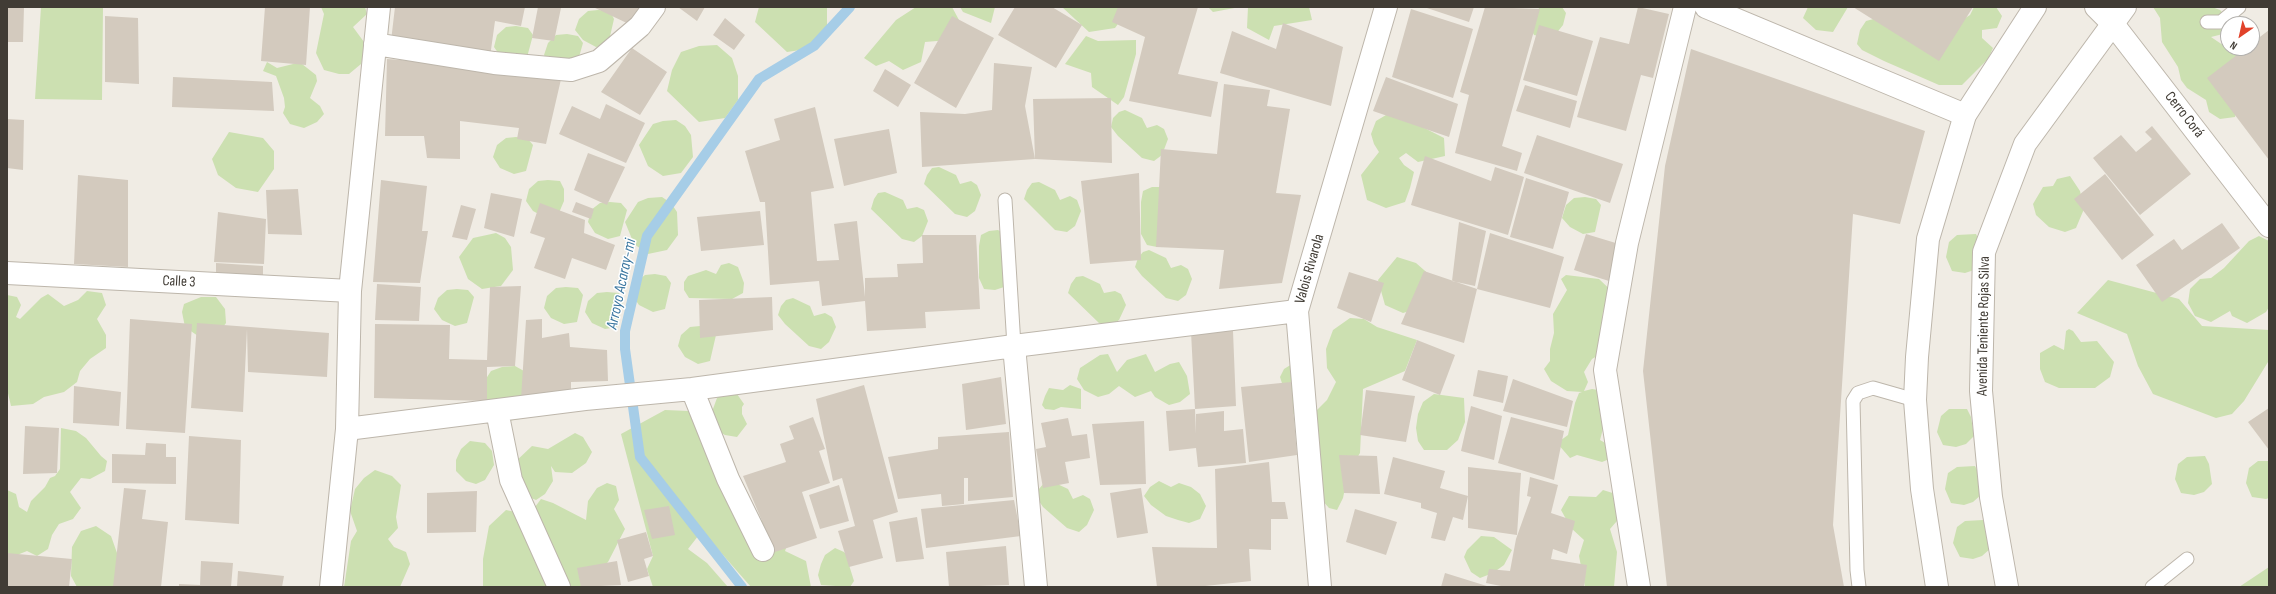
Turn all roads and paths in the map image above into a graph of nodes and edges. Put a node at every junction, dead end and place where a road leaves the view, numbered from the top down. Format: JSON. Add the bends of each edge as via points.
{"nodes":[{"id":1,"x":379,"y":7,"type":"edge"},
{"id":2,"x":654,"y":7,"type":"edge"},
{"id":3,"x":1386,"y":7,"type":"edge"},
{"id":4,"x":1685,"y":7,"type":"edge"},
{"id":5,"x":1706,"y":7,"type":"edge"},
{"id":6,"x":2035,"y":7,"type":"edge"},
{"id":7,"x":2096,"y":7,"type":"edge"},
{"id":8,"x":2239,"y":7,"type":"edge"},
{"id":9,"x":2119,"y":15,"type":"edge"},
{"id":10,"x":2207,"y":22,"type":"dead end"},
{"id":11,"x":376,"y":44,"type":"junction"},
{"id":12,"x":1965,"y":115,"type":"junction"},
{"id":13,"x":1005,"y":200,"type":"dead end"},
{"id":14,"x":2269,"y":226,"type":"edge"},
{"id":15,"x":7,"y":273,"type":"edge"},
{"id":16,"x":350,"y":291,"type":"junction"},
{"id":17,"x":1297,"y":311,"type":"junction"},
{"id":18,"x":1014,"y":346,"type":"junction"},
{"id":19,"x":692,"y":389,"type":"junction"},
{"id":20,"x":1916,"y":400,"type":"junction"},
{"id":21,"x":497,"y":410,"type":"junction"},
{"id":22,"x":347,"y":429,"type":"junction"},
{"id":23,"x":763,"y":550,"type":"dead end"},
{"id":24,"x":2186,"y":559,"type":"dead end"},
{"id":25,"x":331,"y":587,"type":"edge"},
{"id":26,"x":559,"y":587,"type":"edge"},
{"id":27,"x":1036,"y":587,"type":"edge"},
{"id":28,"x":1320,"y":587,"type":"edge"},
{"id":29,"x":1639,"y":587,"type":"edge"},
{"id":30,"x":1859,"y":587,"type":"edge"},
{"id":31,"x":1937,"y":587,"type":"edge"},
{"id":32,"x":2007,"y":587,"type":"edge"},
{"id":33,"x":2152,"y":587,"type":"edge"}],
"edges":[{"from":1,"to":11,"type":"street"},
{"from":2,"to":11,"type":"street","via":[[640,26],[599,61],[571,70],[494,63]]},
{"from":3,"to":17,"type":"street","name":"Valois Rivarola"},
{"from":4,"to":29,"type":"street","via":[[1627,244],[1605,370]]},
{"from":5,"to":12,"type":"street"},
{"from":6,"to":12,"type":"street"},
{"from":7,"to":9,"type":"street","name":"Cerro Corá"},
{"from":8,"to":10,"type":"lane","via":[[2221,22]]},
{"from":9,"to":14,"type":"street","name":"Cerro Corá"},
{"from":9,"to":32,"type":"street","name":"Avenida Teniente Rojas Silva","via":[[2025,144],[1984,252],[1981,390],[1992,497]]},
{"from":11,"to":16,"type":"street"},
{"from":12,"to":20,"type":"street","via":[[1928,239],[1917,357]]},
{"from":13,"to":18,"type":"lane"},
{"from":15,"to":16,"type":"street","name":"Calle 3"},
{"from":16,"to":22,"type":"street"},
{"from":17,"to":18,"type":"street"},
{"from":17,"to":28,"type":"street","name":"Valois Rivarola"},
{"from":18,"to":19,"type":"street"},
{"from":18,"to":27,"type":"street"},
{"from":19,"to":21,"type":"street"},
{"from":19,"to":23,"type":"street","via":[[728,479]]},
{"from":20,"to":30,"type":"lane","via":[[1873,388],[1858,393],[1853,401]]},
{"from":20,"to":31,"type":"street","via":[[1922,489]]},
{"from":21,"to":22,"type":"street"},
{"from":21,"to":26,"type":"street","via":[[511,480]]},
{"from":22,"to":25,"type":"street"},
{"from":24,"to":33,"type":"lane"}]}
